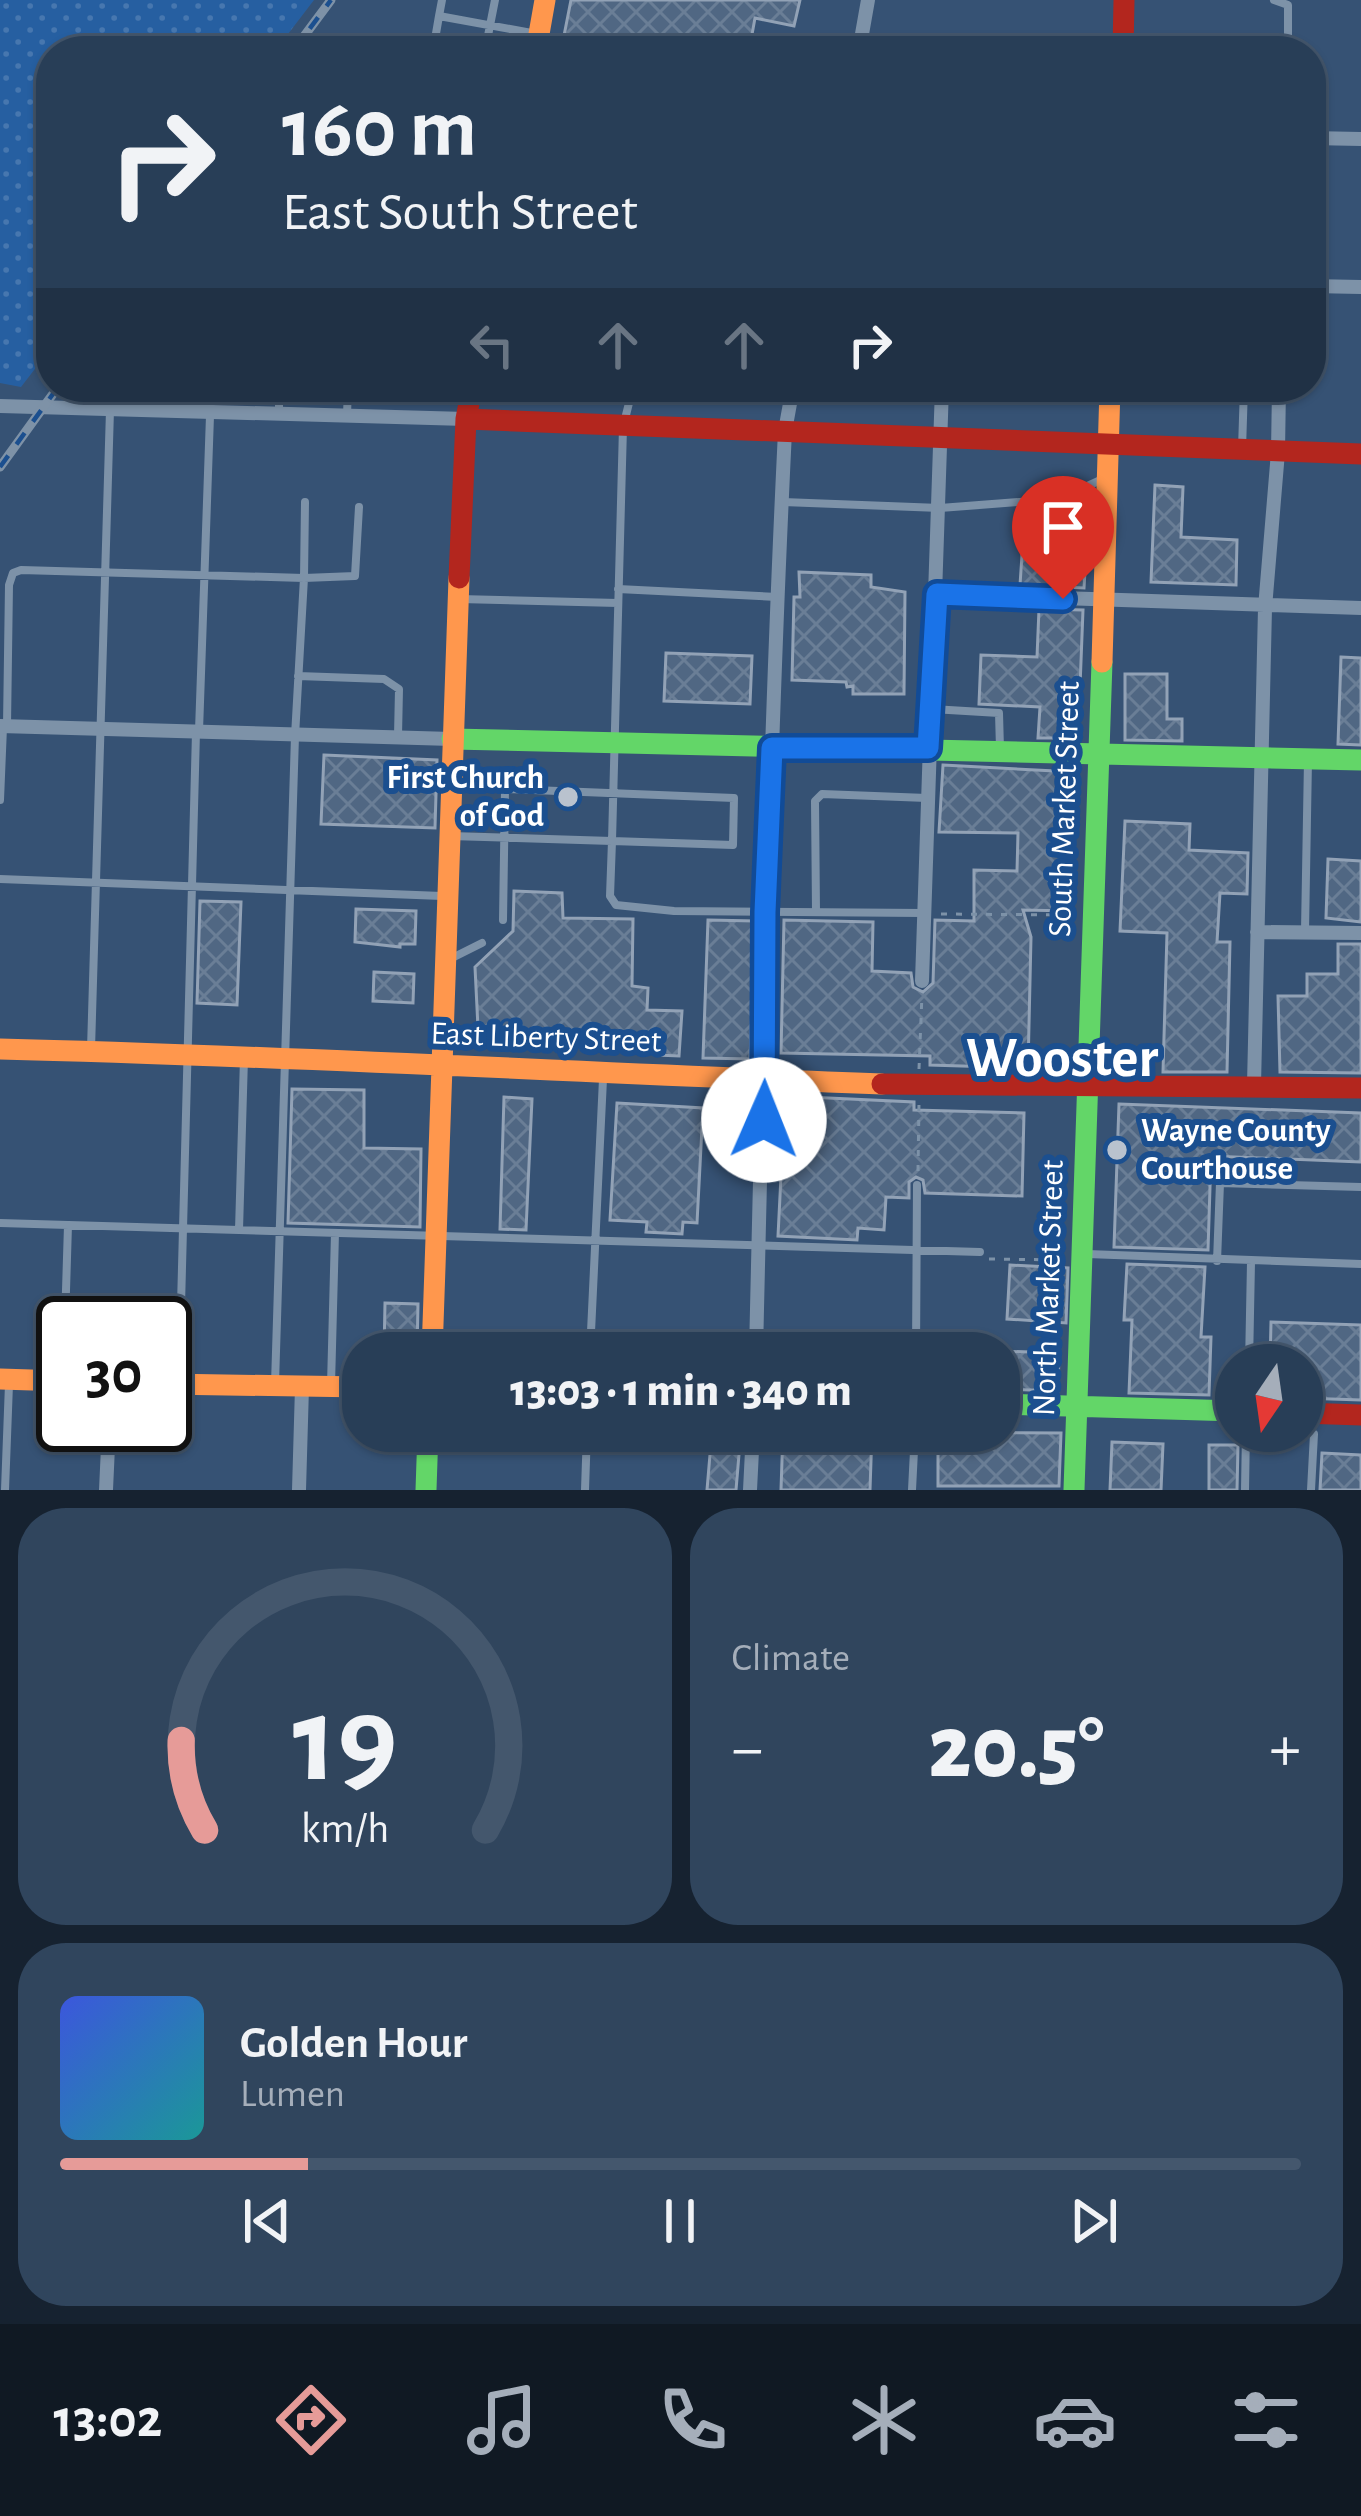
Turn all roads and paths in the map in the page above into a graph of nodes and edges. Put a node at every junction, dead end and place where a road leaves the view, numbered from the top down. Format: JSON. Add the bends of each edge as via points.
{"nodes":[{"id":1,"x":442,"y":0,"type":"edge"},
{"id":2,"x":495,"y":0,"type":"edge"},
{"id":3,"x":545,"y":0,"type":"edge"},
{"id":4,"x":868,"y":0,"type":"edge"},
{"id":5,"x":1124,"y":0,"type":"edge"},
{"id":6,"x":1274,"y":0,"type":"edge"},
{"id":7,"x":440,"y":16,"type":"junction"},
{"id":8,"x":490,"y":25,"type":"junction"},
{"id":9,"x":436,"y":36,"type":"edge"},
{"id":10,"x":488,"y":36,"type":"edge"},
{"id":11,"x":520,"y":36,"type":"edge"},
{"id":12,"x":538,"y":36,"type":"edge"},
{"id":13,"x":862,"y":36,"type":"edge"},
{"id":14,"x":1123,"y":36,"type":"edge"},
{"id":15,"x":1288,"y":36,"type":"edge"},
{"id":16,"x":1326,"y":138,"type":"edge"},
{"id":17,"x":1361,"y":139,"type":"edge"},
{"id":18,"x":1326,"y":286,"type":"edge"},
{"id":19,"x":1361,"y":287,"type":"edge"},
{"id":20,"x":211,"y":402,"type":"edge"},
{"id":21,"x":279,"y":402,"type":"edge"},
{"id":22,"x":347,"y":402,"type":"edge"},
{"id":23,"x":469,"y":402,"type":"edge"},
{"id":24,"x":629,"y":402,"type":"edge"},
{"id":25,"x":790,"y":402,"type":"edge"},
{"id":26,"x":942,"y":402,"type":"edge"},
{"id":27,"x":1109,"y":402,"type":"edge"},
{"id":28,"x":1244,"y":402,"type":"edge"},
{"id":29,"x":1279,"y":402,"type":"edge"},
{"id":30,"x":0,"y":406,"type":"edge"},
{"id":31,"x":110,"y":409,"type":"junction"},
{"id":32,"x":211,"y":411,"type":"junction"},
{"id":33,"x":279,"y":413,"type":"junction"},
{"id":34,"x":347,"y":415,"type":"junction"},
{"id":35,"x":466,"y":418,"type":"junction"},
{"id":36,"x":623,"y":427,"type":"junction"},
{"id":37,"x":785,"y":431,"type":"junction"},
{"id":38,"x":943,"y":436,"type":"junction"},
{"id":39,"x":1106,"y":444,"type":"junction"},
{"id":40,"x":1242,"y":450,"type":"junction"},
{"id":41,"x":1279,"y":452,"type":"junction"},
{"id":42,"x":1361,"y":454,"type":"edge"},
{"id":43,"x":1105,"y":478,"type":"junction"},
{"id":44,"x":305,"y":502,"type":"dead end"},
{"id":45,"x":782,"y":502,"type":"junction"},
{"id":46,"x":359,"y":507,"type":"dead end"},
{"id":47,"x":940,"y":508,"type":"junction"},
{"id":48,"x":104,"y":572,"type":"junction"},
{"id":49,"x":206,"y":574,"type":"junction"},
{"id":50,"x":304,"y":578,"type":"junction"},
{"id":51,"x":618,"y":589,"type":"junction"},
{"id":52,"x":937,"y":594,"type":"junction"},
{"id":53,"x":777,"y":597,"type":"junction"},
{"id":54,"x":458,"y":599,"type":"junction"},
{"id":55,"x":1105,"y":601,"type":"junction"},
{"id":56,"x":618,"y":603,"type":"junction"},
{"id":57,"x":1265,"y":608,"type":"junction"},
{"id":58,"x":1361,"y":608,"type":"edge"},
{"id":59,"x":298,"y":676,"type":"junction"},
{"id":60,"x":930,"y":709,"type":"junction"},
{"id":61,"x":3,"y":726,"type":"edge"},
{"id":62,"x":98,"y":730,"type":"junction"},
{"id":63,"x":198,"y":732,"type":"junction"},
{"id":64,"x":295,"y":736,"type":"junction"},
{"id":65,"x":398,"y":738,"type":"junction"},
{"id":66,"x":452,"y":739,"type":"junction"},
{"id":67,"x":616,"y":744,"type":"junction"},
{"id":68,"x":772,"y":748,"type":"junction"},
{"id":69,"x":928,"y":748,"type":"junction"},
{"id":70,"x":1000,"y":750,"type":"junction"},
{"id":71,"x":1100,"y":754,"type":"junction"},
{"id":72,"x":1261,"y":758,"type":"junction"},
{"id":73,"x":1308,"y":759,"type":"junction"},
{"id":74,"x":1361,"y":760,"type":"edge"},
{"id":75,"x":614,"y":792,"type":"junction"},
{"id":76,"x":927,"y":798,"type":"junction"},
{"id":77,"x":0,"y":800,"type":"edge"},
{"id":78,"x":450,"y":836,"type":"junction"},
{"id":79,"x":503,"y":838,"type":"junction"},
{"id":80,"x":612,"y":841,"type":"junction"},
{"id":81,"x":0,"y":879,"type":"edge"},
{"id":82,"x":94,"y":881,"type":"junction"},
{"id":83,"x":193,"y":885,"type":"junction"},
{"id":84,"x":290,"y":888,"type":"junction"},
{"id":85,"x":448,"y":896,"type":"junction"},
{"id":86,"x":765,"y":912,"type":"junction"},
{"id":87,"x":816,"y":912,"type":"junction"},
{"id":88,"x":925,"y":914,"type":"junction"},
{"id":89,"x":1095,"y":916,"type":"junction"},
{"id":90,"x":503,"y":920,"type":"dead end"},
{"id":91,"x":1257,"y":932,"type":"junction"},
{"id":92,"x":1305,"y":932,"type":"junction"},
{"id":93,"x":1361,"y":933,"type":"edge"},
{"id":94,"x":482,"y":943,"type":"dead end"},
{"id":95,"x":446,"y":961,"type":"junction"},
{"id":96,"x":922,"y":981,"type":"joint"},
{"id":97,"x":0,"y":1049,"type":"edge"},
{"id":98,"x":91,"y":1051,"type":"junction"},
{"id":99,"x":185,"y":1053,"type":"junction"},
{"id":100,"x":244,"y":1055,"type":"junction"},
{"id":101,"x":284,"y":1056,"type":"junction"},
{"id":102,"x":443,"y":1068,"type":"junction"},
{"id":103,"x":603,"y":1072,"type":"junction"},
{"id":104,"x":765,"y":1079,"type":"junction"},
{"id":105,"x":919,"y":1084,"type":"junction"},
{"id":106,"x":1254,"y":1085,"type":"junction"},
{"id":107,"x":1090,"y":1088,"type":"junction"},
{"id":108,"x":1361,"y":1088,"type":"edge"},
{"id":109,"x":917,"y":1185,"type":"joint"},
{"id":110,"x":1361,"y":1187,"type":"edge"},
{"id":111,"x":0,"y":1223,"type":"edge"},
{"id":112,"x":68,"y":1225,"type":"junction"},
{"id":113,"x":182,"y":1228,"type":"junction"},
{"id":114,"x":239,"y":1230,"type":"junction"},
{"id":115,"x":280,"y":1232,"type":"junction"},
{"id":116,"x":335,"y":1233,"type":"junction"},
{"id":117,"x":436,"y":1236,"type":"junction"},
{"id":118,"x":596,"y":1239,"type":"junction"},
{"id":119,"x":759,"y":1244,"type":"junction"},
{"id":120,"x":917,"y":1249,"type":"junction"},
{"id":121,"x":984,"y":1256,"type":"joint"},
{"id":122,"x":1083,"y":1257,"type":"junction"},
{"id":123,"x":1217,"y":1261,"type":"junction"},
{"id":124,"x":1251,"y":1262,"type":"junction"},
{"id":125,"x":1361,"y":1264,"type":"edge"},
{"id":126,"x":66,"y":1296,"type":"edge"},
{"id":127,"x":178,"y":1296,"type":"edge"},
{"id":128,"x":433,"y":1332,"type":"edge"},
{"id":129,"x":591,"y":1332,"type":"edge"},
{"id":130,"x":757,"y":1332,"type":"edge"},
{"id":131,"x":916,"y":1332,"type":"edge"},
{"id":132,"x":1249,"y":1344,"type":"edge"},
{"id":133,"x":5,"y":1379,"type":"edge"},
{"id":134,"x":36,"y":1380,"type":"edge"},
{"id":135,"x":192,"y":1384,"type":"edge"},
{"id":136,"x":275,"y":1385,"type":"junction"},
{"id":137,"x":302,"y":1387,"type":"junction"},
{"id":138,"x":331,"y":1387,"type":"junction"},
{"id":139,"x":342,"y":1387,"type":"edge"},
{"id":140,"x":1020,"y":1406,"type":"edge"},
{"id":141,"x":1077,"y":1408,"type":"junction"},
{"id":142,"x":1215,"y":1411,"type":"edge"},
{"id":143,"x":1323,"y":1414,"type":"edge"},
{"id":144,"x":1361,"y":1415,"type":"edge"},
{"id":145,"x":108,"y":1452,"type":"edge"},
{"id":146,"x":427,"y":1452,"type":"edge"},
{"id":147,"x":586,"y":1452,"type":"edge"},
{"id":148,"x":752,"y":1452,"type":"edge"},
{"id":149,"x":914,"y":1452,"type":"edge"},
{"id":150,"x":1246,"y":1452,"type":"edge"},
{"id":151,"x":1313,"y":1452,"type":"edge"},
{"id":152,"x":5,"y":1490,"type":"edge"},
{"id":153,"x":106,"y":1490,"type":"edge"},
{"id":154,"x":299,"y":1490,"type":"edge"},
{"id":155,"x":426,"y":1490,"type":"edge"},
{"id":156,"x":585,"y":1490,"type":"edge"},
{"id":157,"x":750,"y":1490,"type":"edge"},
{"id":158,"x":912,"y":1490,"type":"edge"},
{"id":159,"x":1074,"y":1490,"type":"edge"},
{"id":160,"x":1245,"y":1490,"type":"edge"},
{"id":161,"x":1311,"y":1490,"type":"edge"}],
"edges":[{"from":1,"to":7,"type":"lane"},
{"from":2,"to":8,"type":"lane"},
{"from":3,"to":12,"type":"main road"},
{"from":4,"to":13,"type":"street"},
{"from":5,"to":14,"type":"main road"},
{"from":6,"to":15,"type":"lane","via":[[1288,5]]},
{"from":7,"to":8,"type":"lane"},
{"from":7,"to":9,"type":"lane"},
{"from":8,"to":10,"type":"lane"},
{"from":8,"to":11,"type":"lane"},
{"from":16,"to":17,"type":"street"},
{"from":18,"to":19,"type":"street"},
{"from":20,"to":32,"type":"lane"},
{"from":21,"to":33,"type":"lane"},
{"from":22,"to":34,"type":"lane"},
{"from":23,"to":35,"type":"main road"},
{"from":24,"to":36,"type":"lane"},
{"from":25,"to":37,"type":"street"},
{"from":26,"to":38,"type":"street"},
{"from":27,"to":39,"type":"main road","name":"South Market Street"},
{"from":28,"to":40,"type":"lane"},
{"from":29,"to":41,"type":"street"},
{"from":30,"to":31,"type":"street"},
{"from":31,"to":32,"type":"street"},
{"from":31,"to":48,"type":"lane"},
{"from":32,"to":33,"type":"street"},
{"from":32,"to":49,"type":"lane"},
{"from":33,"to":34,"type":"street"},
{"from":34,"to":35,"type":"street"},
{"from":35,"to":36,"type":"main road"},
{"from":35,"to":54,"type":"main road"},
{"from":36,"to":37,"type":"main road"},
{"from":36,"to":51,"type":"lane"},
{"from":37,"to":38,"type":"main road"},
{"from":37,"to":45,"type":"street"},
{"from":38,"to":39,"type":"main road"},
{"from":38,"to":47,"type":"street"},
{"from":39,"to":40,"type":"main road"},
{"from":39,"to":43,"type":"main road","name":"South Market Street"},
{"from":40,"to":41,"type":"main road"},
{"from":41,"to":42,"type":"main road"},
{"from":41,"to":57,"type":"street"},
{"from":43,"to":47,"type":"lane","via":[[1059,499]]},
{"from":43,"to":55,"type":"main road","name":"South Market Street"},
{"from":44,"to":50,"type":"lane"},
{"from":45,"to":47,"type":"lane"},
{"from":45,"to":53,"type":"street"},
{"from":46,"to":50,"type":"lane","via":[[355,576]]},
{"from":47,"to":52,"type":"street"},
{"from":48,"to":49,"type":"lane"},
{"from":48,"to":61,"type":"lane","via":[[13,573]]},
{"from":48,"to":62,"type":"lane"},
{"from":49,"to":50,"type":"lane"},
{"from":49,"to":63,"type":"lane"},
{"from":50,"to":59,"type":"lane"},
{"from":51,"to":53,"type":"lane"},
{"from":51,"to":56,"type":"lane"},
{"from":52,"to":55,"type":"street"},
{"from":52,"to":60,"type":"street"},
{"from":53,"to":68,"type":"street"},
{"from":54,"to":56,"type":"lane"},
{"from":54,"to":66,"type":"main road"},
{"from":55,"to":57,"type":"street"},
{"from":55,"to":71,"type":"main road","name":"South Market Street"},
{"from":56,"to":67,"type":"lane"},
{"from":57,"to":58,"type":"street"},
{"from":57,"to":72,"type":"street"},
{"from":59,"to":64,"type":"lane"},
{"from":59,"to":65,"type":"lane","via":[[384,680],[399,689]]},
{"from":60,"to":69,"type":"street"},
{"from":60,"to":70,"type":"lane","via":[[999,712]]},
{"from":61,"to":62,"type":"street"},
{"from":61,"to":77,"type":"lane"},
{"from":62,"to":63,"type":"street"},
{"from":62,"to":82,"type":"lane"},
{"from":63,"to":64,"type":"street"},
{"from":63,"to":83,"type":"lane"},
{"from":64,"to":65,"type":"street"},
{"from":64,"to":84,"type":"lane"},
{"from":65,"to":66,"type":"street"},
{"from":66,"to":67,"type":"main road"},
{"from":66,"to":78,"type":"main road"},
{"from":67,"to":68,"type":"main road"},
{"from":67,"to":75,"type":"lane"},
{"from":68,"to":69,"type":"main road"},
{"from":68,"to":86,"type":"street"},
{"from":69,"to":70,"type":"main road"},
{"from":69,"to":76,"type":"street"},
{"from":70,"to":71,"type":"main road"},
{"from":71,"to":72,"type":"main road"},
{"from":71,"to":89,"type":"main road","name":"South Market Street"},
{"from":72,"to":73,"type":"main road"},
{"from":72,"to":91,"type":"street"},
{"from":73,"to":74,"type":"main road"},
{"from":73,"to":92,"type":"lane"},
{"from":75,"to":79,"type":"lane","via":[[505,789]]},
{"from":75,"to":80,"type":"lane"},
{"from":75,"to":80,"type":"lane","via":[[734,798],[733,845]]},
{"from":76,"to":87,"type":"lane","via":[[822,794],[815,801]]},
{"from":76,"to":88,"type":"street"},
{"from":78,"to":79,"type":"lane"},
{"from":78,"to":85,"type":"main road"},
{"from":79,"to":80,"type":"lane"},
{"from":79,"to":90,"type":"lane"},
{"from":80,"to":86,"type":"lane","via":[[616,905]]},
{"from":81,"to":82,"type":"lane"},
{"from":82,"to":83,"type":"lane"},
{"from":82,"to":98,"type":"lane"},
{"from":83,"to":84,"type":"lane"},
{"from":83,"to":99,"type":"lane"},
{"from":84,"to":85,"type":"lane"},
{"from":84,"to":101,"type":"lane"},
{"from":85,"to":95,"type":"main road"},
{"from":86,"to":87,"type":"lane"},
{"from":86,"to":104,"type":"street"},
{"from":87,"to":88,"type":"lane"},
{"from":88,"to":89,"type":"path"},
{"from":88,"to":96,"type":"street"},
{"from":89,"to":107,"type":"main road","name":"South Market Street"},
{"from":91,"to":92,"type":"street"},
{"from":91,"to":106,"type":"street"},
{"from":92,"to":93,"type":"street"},
{"from":94,"to":95,"type":"lane"},
{"from":95,"to":102,"type":"main road"},
{"from":96,"to":105,"type":"path"},
{"from":97,"to":98,"type":"main road","name":"East Liberty Street"},
{"from":98,"to":99,"type":"main road","name":"East Liberty Street"},
{"from":99,"to":100,"type":"main road","name":"East Liberty Street"},
{"from":99,"to":113,"type":"lane"},
{"from":100,"to":101,"type":"main road","name":"East Liberty Street"},
{"from":100,"to":114,"type":"lane"},
{"from":101,"to":102,"type":"main road","name":"East Liberty Street"},
{"from":101,"to":115,"type":"lane"},
{"from":102,"to":103,"type":"main road","name":"East Liberty Street"},
{"from":102,"to":117,"type":"main road"},
{"from":103,"to":104,"type":"main road","name":"East Liberty Street"},
{"from":103,"to":118,"type":"lane"},
{"from":104,"to":105,"type":"main road","name":"East Liberty Street"},
{"from":104,"to":119,"type":"street"},
{"from":105,"to":107,"type":"main road","name":"East Liberty Street"},
{"from":105,"to":109,"type":"path"},
{"from":106,"to":107,"type":"main road","name":"East Liberty Street"},
{"from":106,"to":108,"type":"main road","name":"East Liberty Street"},
{"from":107,"to":122,"type":"main road","name":"North Market Street"},
{"from":109,"to":120,"type":"lane"},
{"from":110,"to":123,"type":"lane","via":[[1220,1183]]},
{"from":111,"to":112,"type":"lane"},
{"from":112,"to":113,"type":"lane"},
{"from":112,"to":126,"type":"lane"},
{"from":113,"to":114,"type":"lane"},
{"from":113,"to":127,"type":"lane"},
{"from":114,"to":115,"type":"lane"},
{"from":115,"to":116,"type":"lane"},
{"from":115,"to":136,"type":"lane"},
{"from":116,"to":117,"type":"lane"},
{"from":116,"to":138,"type":"lane"},
{"from":117,"to":118,"type":"lane"},
{"from":117,"to":128,"type":"main road"},
{"from":118,"to":119,"type":"lane"},
{"from":118,"to":129,"type":"lane"},
{"from":119,"to":120,"type":"lane"},
{"from":119,"to":130,"type":"street"},
{"from":120,"to":121,"type":"lane"},
{"from":120,"to":131,"type":"lane"},
{"from":121,"to":122,"type":"path"},
{"from":122,"to":123,"type":"lane"},
{"from":122,"to":141,"type":"main road","name":"North Market Street"},
{"from":123,"to":124,"type":"lane"},
{"from":124,"to":125,"type":"lane"},
{"from":124,"to":132,"type":"lane"},
{"from":133,"to":134,"type":"main road"},
{"from":133,"to":152,"type":"lane"},
{"from":135,"to":136,"type":"main road"},
{"from":136,"to":137,"type":"main road"},
{"from":137,"to":138,"type":"main road"},
{"from":137,"to":154,"type":"street"},
{"from":138,"to":139,"type":"main road"},
{"from":140,"to":141,"type":"main road"},
{"from":141,"to":142,"type":"main road"},
{"from":141,"to":159,"type":"main road","name":"North Market Street"},
{"from":143,"to":144,"type":"main road"},
{"from":145,"to":153,"type":"street"},
{"from":146,"to":155,"type":"main road"},
{"from":147,"to":156,"type":"lane"},
{"from":148,"to":157,"type":"street"},
{"from":149,"to":158,"type":"lane"},
{"from":150,"to":160,"type":"lane"},
{"from":151,"to":161,"type":"lane"}]}
